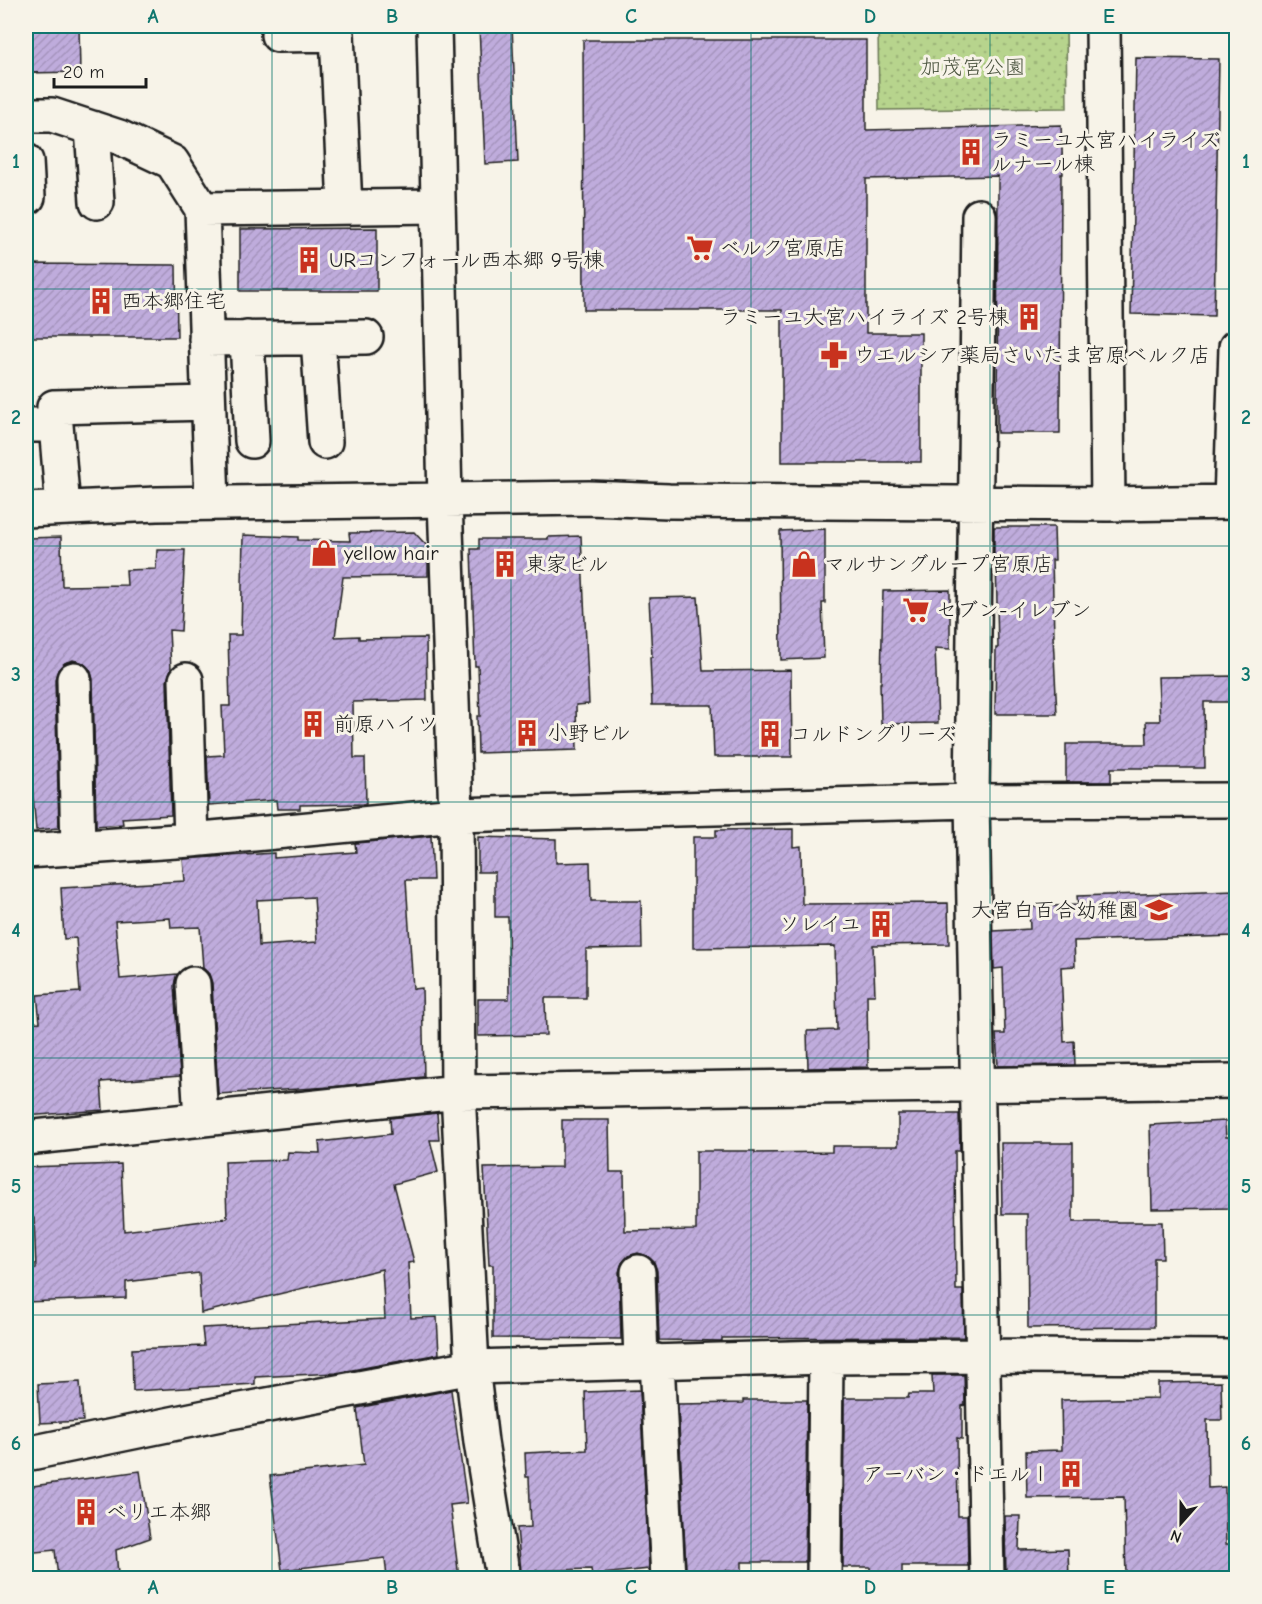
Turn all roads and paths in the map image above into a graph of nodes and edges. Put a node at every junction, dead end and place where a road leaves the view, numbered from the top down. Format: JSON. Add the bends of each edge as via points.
{"nodes":[{"id":1,"x":434,"y":26,"type":"edge"},
{"id":2,"x":1103,"y":26,"type":"edge"},
{"id":3,"x":278,"y":35,"type":"dead end"},
{"id":4,"x":26,"y":115,"type":"edge"},
{"id":5,"x":92,"y":128,"type":"junction"},
{"id":6,"x":26,"y":161,"type":"edge"},
{"id":7,"x":28,"y":196,"type":"dead end"},
{"id":8,"x":96,"y":202,"type":"dead end"},
{"id":9,"x":438,"y":206,"type":"junction"},
{"id":10,"x":345,"y":207,"type":"junction"},
{"id":11,"x":202,"y":209,"type":"junction"},
{"id":12,"x":979,"y":216,"type":"dead end"},
{"id":13,"x":366,"y":337,"type":"dead end"},
{"id":14,"x":247,"y":338,"type":"junction"},
{"id":15,"x":318,"y":338,"type":"junction"},
{"id":16,"x":206,"y":339,"type":"junction"},
{"id":17,"x":1236,"y":347,"type":"edge"},
{"id":18,"x":208,"y":403,"type":"junction"},
{"id":19,"x":41,"y":425,"type":"edge"},
{"id":20,"x":252,"y":441,"type":"dead end"},
{"id":21,"x":326,"y":442,"type":"dead end"},
{"id":22,"x":445,"y":500,"type":"junction"},
{"id":23,"x":974,"y":502,"type":"junction"},
{"id":24,"x":1234,"y":502,"type":"edge"},
{"id":25,"x":212,"y":503,"type":"junction"},
{"id":26,"x":1108,"y":504,"type":"junction"},
{"id":27,"x":63,"y":508,"type":"junction"},
{"id":28,"x":26,"y":510,"type":"edge"},
{"id":29,"x":74,"y":679,"type":"dead end"},
{"id":30,"x":186,"y":680,"type":"dead end"},
{"id":31,"x":1236,"y":800,"type":"edge"},
{"id":32,"x":972,"y":801,"type":"junction"},
{"id":33,"x":456,"y":815,"type":"junction"},
{"id":34,"x":191,"y":840,"type":"junction"},
{"id":35,"x":78,"y":848,"type":"junction"},
{"id":36,"x":26,"y":851,"type":"edge"},
{"id":37,"x":193,"y":984,"type":"dead end"},
{"id":38,"x":1236,"y":1082,"type":"edge"},
{"id":39,"x":978,"y":1086,"type":"junction"},
{"id":40,"x":458,"y":1092,"type":"junction"},
{"id":41,"x":201,"y":1119,"type":"junction"},
{"id":42,"x":26,"y":1138,"type":"edge"},
{"id":43,"x":638,"y":1272,"type":"dead end"},
{"id":44,"x":984,"y":1356,"type":"junction"},
{"id":45,"x":826,"y":1358,"type":"junction"},
{"id":46,"x":1236,"y":1358,"type":"edge"},
{"id":47,"x":649,"y":1361,"type":"junction"},
{"id":48,"x":472,"y":1367,"type":"junction"},
{"id":49,"x":26,"y":1454,"type":"edge"},
{"id":50,"x":503,"y":1578,"type":"edge"},
{"id":51,"x":668,"y":1578,"type":"edge"},
{"id":52,"x":824,"y":1578,"type":"edge"},
{"id":53,"x":987,"y":1578,"type":"edge"}],
"edges":[{"from":1,"to":9,"type":"street"},
{"from":2,"to":26,"type":"street"},
{"from":3,"to":10,"type":"street","via":[[337,34]]},
{"from":4,"to":5,"type":"street","via":[[52,115]]},
{"from":5,"to":8,"type":"street"},
{"from":5,"to":11,"type":"street","via":[[172,162]]},
{"from":6,"to":7,"type":"street"},
{"from":9,"to":10,"type":"street"},
{"from":9,"to":22,"type":"street"},
{"from":10,"to":11,"type":"street"},
{"from":11,"to":16,"type":"street"},
{"from":12,"to":23,"type":"street"},
{"from":13,"to":15,"type":"street"},
{"from":14,"to":15,"type":"street"},
{"from":14,"to":16,"type":"street"},
{"from":14,"to":20,"type":"street"},
{"from":15,"to":21,"type":"street"},
{"from":16,"to":18,"type":"street"},
{"from":17,"to":24,"type":"street"},
{"from":18,"to":19,"type":"street","via":[[54,407]]},
{"from":18,"to":25,"type":"street"},
{"from":19,"to":27,"type":"street"},
{"from":22,"to":23,"type":"street"},
{"from":22,"to":25,"type":"street"},
{"from":22,"to":33,"type":"street"},
{"from":23,"to":26,"type":"street"},
{"from":23,"to":32,"type":"street"},
{"from":24,"to":26,"type":"street"},
{"from":25,"to":27,"type":"street"},
{"from":27,"to":28,"type":"street"},
{"from":29,"to":35,"type":"street"},
{"from":30,"to":34,"type":"street"},
{"from":31,"to":32,"type":"street"},
{"from":32,"to":33,"type":"street"},
{"from":32,"to":39,"type":"street"},
{"from":33,"to":34,"type":"street"},
{"from":33,"to":40,"type":"street"},
{"from":34,"to":35,"type":"street"},
{"from":35,"to":36,"type":"street"},
{"from":37,"to":41,"type":"street"},
{"from":38,"to":39,"type":"street"},
{"from":39,"to":40,"type":"street"},
{"from":39,"to":44,"type":"street"},
{"from":40,"to":41,"type":"street"},
{"from":40,"to":48,"type":"street"},
{"from":41,"to":42,"type":"street"},
{"from":43,"to":47,"type":"street"},
{"from":44,"to":45,"type":"street"},
{"from":44,"to":46,"type":"street"},
{"from":44,"to":53,"type":"street"},
{"from":45,"to":47,"type":"street"},
{"from":45,"to":52,"type":"street"},
{"from":47,"to":48,"type":"street"},
{"from":47,"to":51,"type":"street"},
{"from":48,"to":49,"type":"street"},
{"from":48,"to":50,"type":"street"}]}
